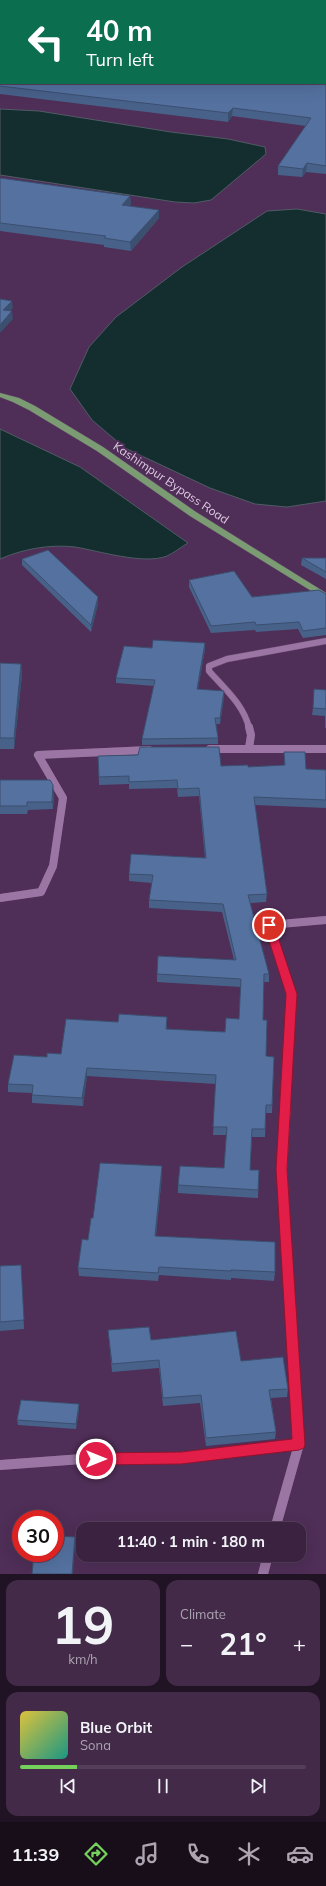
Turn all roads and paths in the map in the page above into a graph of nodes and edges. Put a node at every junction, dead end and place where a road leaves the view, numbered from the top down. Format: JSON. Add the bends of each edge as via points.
{"nodes":[{"id":1,"x":0,"y":395,"type":"edge"},
{"id":2,"x":326,"y":596,"type":"edge"},
{"id":3,"x":326,"y":640,"type":"edge"},
{"id":4,"x":249,"y":748,"type":"junction"},
{"id":5,"x":202,"y":749,"type":"edge"},
{"id":6,"x":326,"y":749,"type":"edge"},
{"id":7,"x":155,"y":750,"type":"edge"},
{"id":8,"x":0,"y":898,"type":"edge"},
{"id":9,"x":326,"y":920,"type":"edge"},
{"id":10,"x":299,"y":1444,"type":"junction"},
{"id":11,"x":0,"y":1465,"type":"edge"},
{"id":12,"x":277,"y":1522,"type":"edge"},
{"id":13,"x":266,"y":1562,"type":"edge"},
{"id":14,"x":263,"y":1574,"type":"edge"}],
"edges":[{"from":1,"to":2,"type":"main road","name":"Kashimpur Bypass Road","via":[[32,408],[100,449],[192,514]]},
{"from":3,"to":4,"type":"street","via":[[227,659],[209,666],[209,671],[247,718]]},
{"from":4,"to":5,"type":"street"},
{"from":4,"to":6,"type":"street"},
{"from":7,"to":8,"type":"street","via":[[38,755],[63,798],[53,866],[41,892]]},
{"from":9,"to":10,"type":"street","via":[[269,925],[292,994],[282,1169]]},
{"from":10,"to":11,"type":"street","via":[[181,1458],[82,1459]]},
{"from":10,"to":12,"type":"street"},
{"from":13,"to":14,"type":"street"}]}
